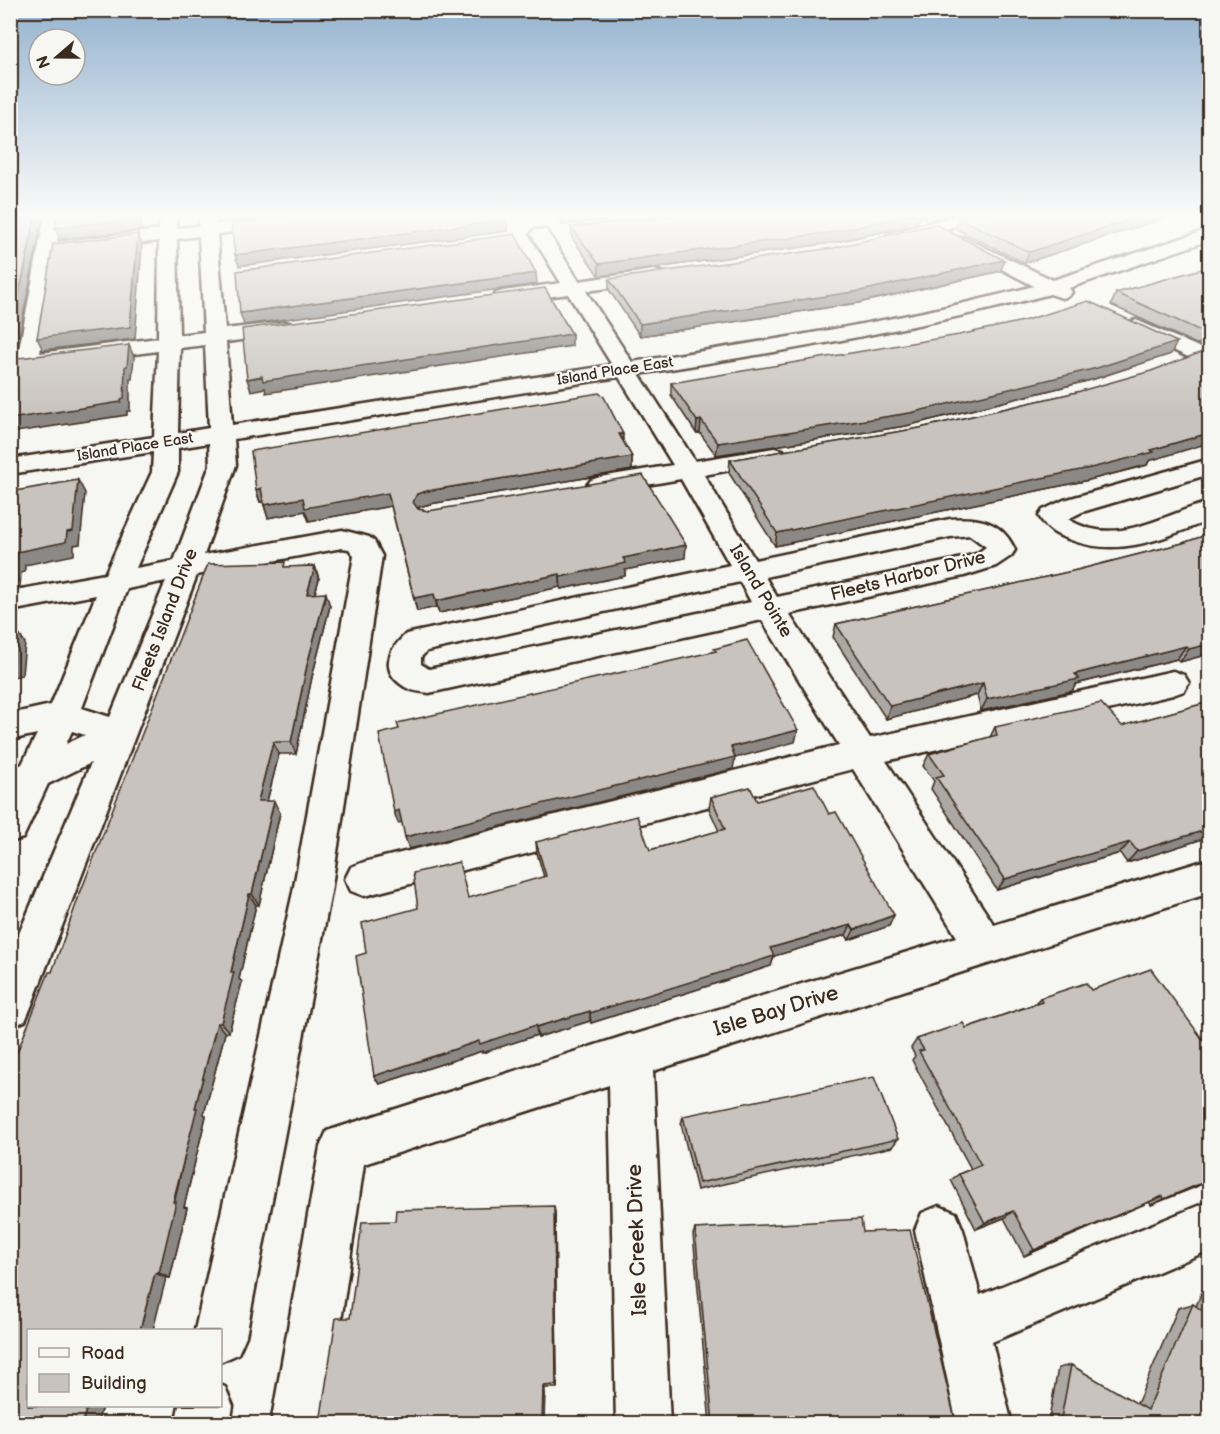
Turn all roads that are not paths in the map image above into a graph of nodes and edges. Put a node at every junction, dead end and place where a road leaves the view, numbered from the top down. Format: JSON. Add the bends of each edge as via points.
{"nodes":[{"id":1,"x":38,"y":281,"type":"edge"},
{"id":2,"x":168,"y":281,"type":"edge"},
{"id":3,"x":194,"y":281,"type":"edge"},
{"id":4,"x":218,"y":281,"type":"edge"},
{"id":5,"x":569,"y":281,"type":"edge"},
{"id":6,"x":618,"y":281,"type":"edge"},
{"id":7,"x":1040,"y":281,"type":"edge"},
{"id":8,"x":1070,"y":281,"type":"edge"},
{"id":9,"x":168,"y":284,"type":"junction"},
{"id":10,"x":573,"y":287,"type":"junction"},
{"id":11,"x":1052,"y":287,"type":"junction"},
{"id":12,"x":489,"y":299,"type":"edge"},
{"id":13,"x":1083,"y":302,"type":"edge"},
{"id":14,"x":1114,"y":316,"type":"edge"},
{"id":15,"x":299,"y":326,"type":"edge"},
{"id":16,"x":216,"y":337,"type":"junction"},
{"id":17,"x":169,"y":344,"type":"junction"},
{"id":18,"x":1205,"y":355,"type":"edge"},
{"id":19,"x":19,"y":362,"type":"edge"},
{"id":20,"x":1168,"y":365,"type":"edge"},
{"id":21,"x":626,"y":369,"type":"junction"},
{"id":22,"x":222,"y":433,"type":"junction"},
{"id":23,"x":168,"y":441,"type":"junction"},
{"id":24,"x":795,"y":452,"type":"edge"},
{"id":25,"x":1209,"y":466,"type":"edge"},
{"id":26,"x":10,"y":467,"type":"edge"},
{"id":27,"x":688,"y":469,"type":"junction"},
{"id":28,"x":571,"y":490,"type":"edge"},
{"id":29,"x":1209,"y":510,"type":"edge"},
{"id":30,"x":186,"y":567,"type":"junction"},
{"id":31,"x":748,"y":570,"type":"junction"},
{"id":32,"x":116,"y":580,"type":"junction"},
{"id":33,"x":10,"y":601,"type":"edge"},
{"id":34,"x":771,"y":609,"type":"junction"},
{"id":35,"x":1173,"y":683,"type":"dead end"},
{"id":36,"x":63,"y":715,"type":"junction"},
{"id":37,"x":10,"y":726,"type":"edge"},
{"id":38,"x":120,"y":733,"type":"junction"},
{"id":39,"x":862,"y":753,"type":"junction"},
{"id":40,"x":22,"y":779,"type":"edge"},
{"id":41,"x":10,"y":827,"type":"edge"},
{"id":42,"x":1209,"y":876,"type":"edge"},
{"id":43,"x":364,"y":879,"type":"dead end"},
{"id":44,"x":985,"y":946,"type":"junction"},
{"id":45,"x":10,"y":1007,"type":"edge"},
{"id":46,"x":630,"y":1056,"type":"junction"},
{"id":47,"x":1209,"y":1225,"type":"edge"},
{"id":48,"x":939,"y":1230,"type":"dead end"},
{"id":49,"x":963,"y":1328,"type":"junction"},
{"id":50,"x":221,"y":1329,"type":"edge"},
{"id":51,"x":206,"y":1407,"type":"edge"},
{"id":52,"x":202,"y":1424,"type":"edge"},
{"id":53,"x":298,"y":1424,"type":"edge"},
{"id":54,"x":643,"y":1424,"type":"edge"},
{"id":55,"x":985,"y":1424,"type":"edge"}],
"edges":[{"from":1,"to":19,"type":"street"},
{"from":2,"to":9,"type":"street"},
{"from":3,"to":9,"type":"street"},
{"from":4,"to":16,"type":"street","name":"Fleets Island Drive"},
{"from":5,"to":10,"type":"street","name":"Island Pointe"},
{"from":6,"to":10,"type":"street"},
{"from":7,"to":11,"type":"street"},
{"from":8,"to":11,"type":"street","name":"Island Place East"},
{"from":9,"to":17,"type":"street"},
{"from":10,"to":12,"type":"street"},
{"from":10,"to":21,"type":"street","name":"Island Pointe"},
{"from":11,"to":13,"type":"street"},
{"from":11,"to":21,"type":"street","name":"Island Place East","via":[[913,321]]},
{"from":14,"to":18,"type":"street"},
{"from":15,"to":16,"type":"street"},
{"from":16,"to":17,"type":"street"},
{"from":16,"to":22,"type":"street","name":"Fleets Island Drive"},
{"from":17,"to":19,"type":"street"},
{"from":17,"to":23,"type":"street"},
{"from":18,"to":20,"type":"street"},
{"from":21,"to":22,"type":"street","name":"Island Place East"},
{"from":21,"to":27,"type":"street","name":"Island Pointe"},
{"from":22,"to":23,"type":"street","name":"Island Place East"},
{"from":22,"to":30,"type":"street","name":"Fleets Island Drive","via":[[224,465]]},
{"from":23,"to":26,"type":"street","name":"Island Place East"},
{"from":23,"to":32,"type":"street","via":[[165,472]]},
{"from":24,"to":27,"type":"street"},
{"from":25,"to":29,"type":"street","via":[[1073,506],[1052,516],[1057,524],[1099,541],[1129,539]]},
{"from":27,"to":28,"type":"street"},
{"from":27,"to":31,"type":"street","name":"Island Pointe"},
{"from":30,"to":32,"type":"street"},
{"from":30,"to":38,"type":"street","name":"Fleets Island Drive"},
{"from":30,"to":50,"type":"street","via":[[342,539],[356,541],[365,547],[368,556],[312,892]]},
{"from":31,"to":34,"type":"street","name":"Island Pointe"},
{"from":31,"to":34,"type":"street","name":"Fleets Harbor Drive","via":[[972,526],[997,540],[1001,550],[986,560]]},
{"from":31,"to":34,"type":"street","name":"Fleets Harbor Drive","via":[[417,642],[405,653],[405,667],[416,679],[429,681]]},
{"from":32,"to":33,"type":"street"},
{"from":32,"to":36,"type":"street"},
{"from":34,"to":39,"type":"street","name":"Island Pointe"},
{"from":35,"to":39,"type":"street"},
{"from":36,"to":37,"type":"street"},
{"from":36,"to":38,"type":"street"},
{"from":36,"to":40,"type":"street"},
{"from":38,"to":40,"type":"street"},
{"from":38,"to":45,"type":"street","name":"Fleets Island Drive"},
{"from":39,"to":43,"type":"street"},
{"from":39,"to":44,"type":"street","name":"Island Pointe"},
{"from":40,"to":41,"type":"street"},
{"from":42,"to":44,"type":"street","name":"Isle Bay Drive"},
{"from":44,"to":46,"type":"street","name":"Isle Bay Drive"},
{"from":46,"to":53,"type":"street","name":"Isle Bay Drive","via":[[343,1147]]},
{"from":46,"to":54,"type":"street","name":"Isle Creek Drive"},
{"from":47,"to":49,"type":"street"},
{"from":48,"to":49,"type":"street"},
{"from":49,"to":55,"type":"street"},
{"from":51,"to":52,"type":"street"}]}
